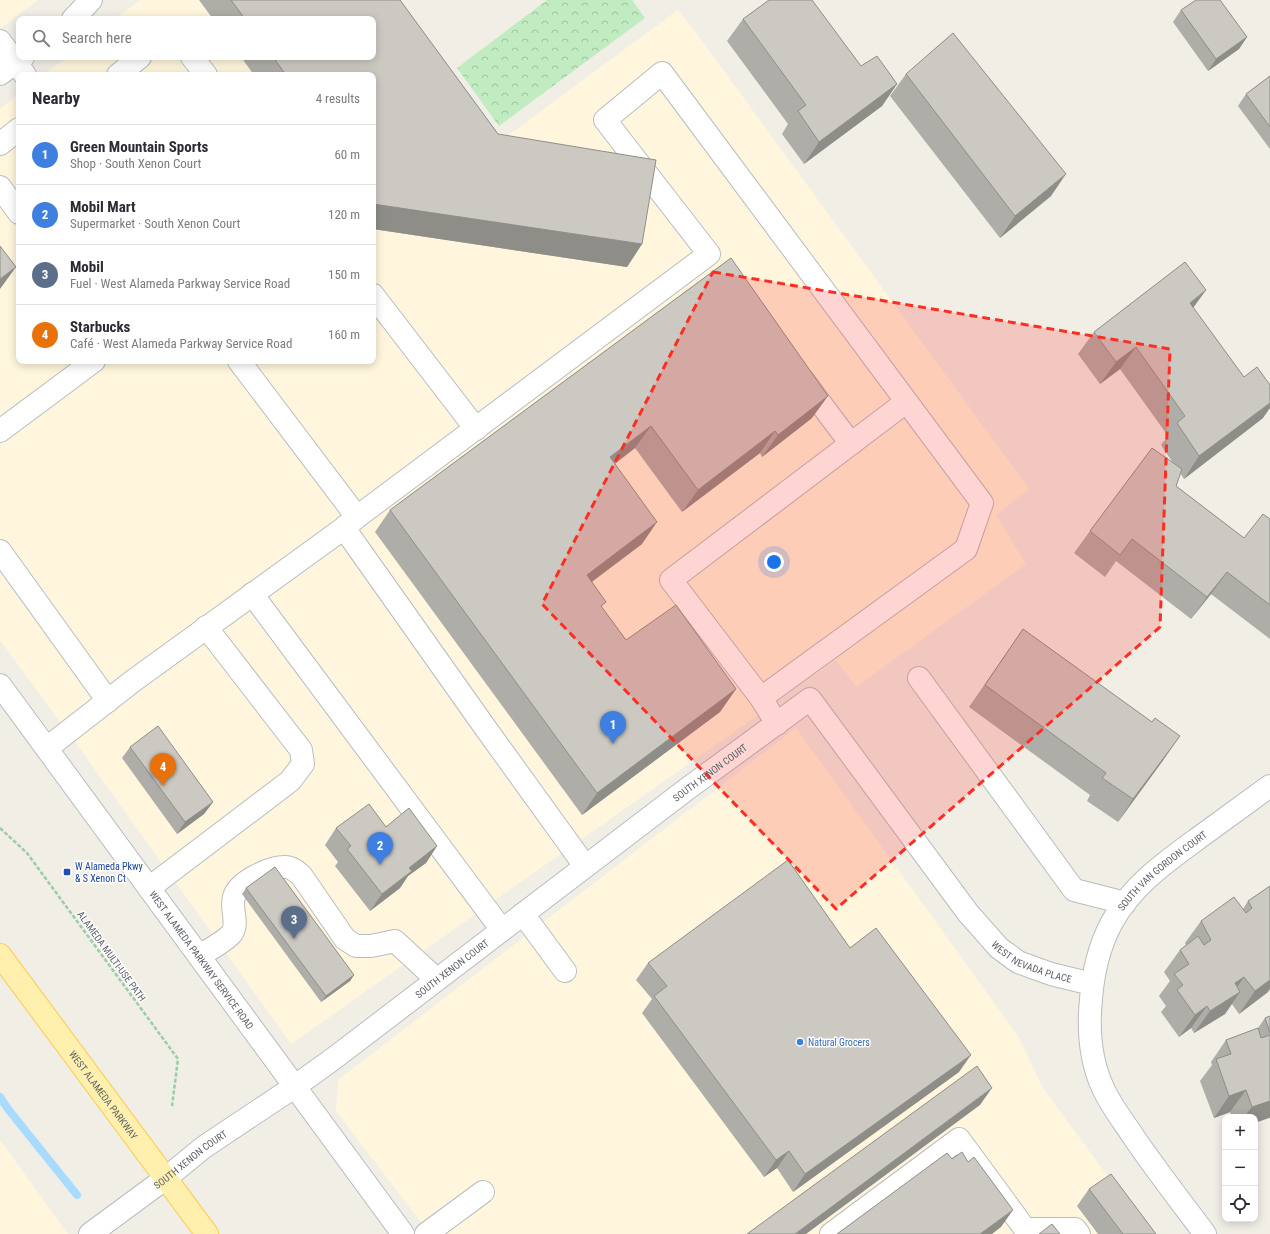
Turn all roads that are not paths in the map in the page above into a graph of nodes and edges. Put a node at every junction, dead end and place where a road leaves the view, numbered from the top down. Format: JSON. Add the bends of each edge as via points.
{"nodes":[{"id":1,"x":91,"y":0,"type":"edge"},
{"id":2,"x":76,"y":16,"type":"edge"},
{"id":3,"x":0,"y":41,"type":"edge"},
{"id":4,"x":136,"y":60,"type":"edge"},
{"id":5,"x":194,"y":60,"type":"edge"},
{"id":6,"x":16,"y":67,"type":"edge"},
{"id":7,"x":122,"y":72,"type":"edge"},
{"id":8,"x":204,"y":72,"type":"edge"},
{"id":9,"x":16,"y":131,"type":"edge"},
{"id":10,"x":0,"y":144,"type":"edge"},
{"id":11,"x":0,"y":187,"type":"edge"},
{"id":12,"x":16,"y":209,"type":"edge"},
{"id":13,"x":376,"y":299,"type":"edge"},
{"id":14,"x":790,"y":362,"type":"edge"},
{"id":15,"x":90,"y":364,"type":"edge"},
{"id":16,"x":241,"y":364,"type":"edge"},
{"id":17,"x":906,"y":402,"type":"junction"},
{"id":18,"x":476,"y":429,"type":"junction"},
{"id":19,"x":0,"y":431,"type":"edge"},
{"id":20,"x":852,"y":444,"type":"junction"},
{"id":21,"x":350,"y":523,"type":"junction"},
{"id":22,"x":0,"y":551,"type":"edge"},
{"id":23,"x":252,"y":594,"type":"junction"},
{"id":24,"x":206,"y":627,"type":"junction"},
{"id":25,"x":919,"y":678,"type":"dead end"},
{"id":26,"x":0,"y":685,"type":"edge"},
{"id":27,"x":761,"y":698,"type":"junction"},
{"id":28,"x":810,"y":700,"type":"joint"},
{"id":29,"x":108,"y":701,"type":"junction"},
{"id":30,"x":777,"y":724,"type":"junction"},
{"id":31,"x":47,"y":748,"type":"junction"},
{"id":32,"x":1270,"y":786,"type":"edge"},
{"id":33,"x":585,"y":866,"type":"junction"},
{"id":34,"x":149,"y":888,"type":"junction"},
{"id":35,"x":1125,"y":903,"type":"junction"},
{"id":36,"x":523,"y":914,"type":"junction"},
{"id":37,"x":502,"y":930,"type":"junction"},
{"id":38,"x":0,"y":955,"type":"edge"},
{"id":39,"x":199,"y":956,"type":"junction"},
{"id":40,"x":565,"y":971,"type":"dead end"},
{"id":41,"x":436,"y":979,"type":"junction"},
{"id":42,"x":1092,"y":984,"type":"junction"},
{"id":43,"x":294,"y":1087,"type":"junction"},
{"id":44,"x":166,"y":1178,"type":"junction"},
{"id":45,"x":483,"y":1192,"type":"dead end"},
{"id":46,"x":1021,"y":1231,"type":"edge"},
{"id":47,"x":90,"y":1234,"type":"edge"},
{"id":48,"x":207,"y":1234,"type":"edge"},
{"id":49,"x":402,"y":1234,"type":"edge"},
{"id":50,"x":426,"y":1234,"type":"edge"},
{"id":51,"x":830,"y":1234,"type":"edge"},
{"id":52,"x":1078,"y":1234,"type":"edge"},
{"id":53,"x":1205,"y":1234,"type":"edge"}],
"edges":[{"from":1,"to":2,"type":"street"},
{"from":3,"to":6,"type":"street"},
{"from":4,"to":7,"type":"street"},
{"from":5,"to":8,"type":"street"},
{"from":9,"to":10,"type":"street"},
{"from":11,"to":12,"type":"street"},
{"from":13,"to":18,"type":"street"},
{"from":14,"to":20,"type":"street"},
{"from":15,"to":19,"type":"street"},
{"from":16,"to":21,"type":"street"},
{"from":17,"to":18,"type":"street","via":[[662,73],[605,120],[714,260]]},
{"from":17,"to":20,"type":"street"},
{"from":17,"to":27,"type":"street","via":[[982,503],[966,549]]},
{"from":18,"to":21,"type":"street"},
{"from":20,"to":27,"type":"street","via":[[671,580]]},
{"from":21,"to":23,"type":"street"},
{"from":21,"to":33,"type":"street","via":[[484,726]]},
{"from":22,"to":29,"type":"street"},
{"from":23,"to":24,"type":"street"},
{"from":23,"to":37,"type":"street"},
{"from":24,"to":29,"type":"street"},
{"from":24,"to":34,"type":"street","via":[[301,750],[303,764],[290,781]]},
{"from":25,"to":35,"type":"street","via":[[1074,890]]},
{"from":26,"to":31,"type":"street","name":"WEST ALAMEDA PARKWAY SERVICE ROAD"},
{"from":27,"to":30,"type":"street"},
{"from":28,"to":30,"type":"street","name":"SOUTH XENON COURT"},
{"from":28,"to":42,"type":"street","name":"WEST NEVADA PLACE","via":[[968,913],[998,948],[1018,962],[1051,974]]},
{"from":29,"to":31,"type":"street"},
{"from":30,"to":33,"type":"street","name":"SOUTH XENON COURT"},
{"from":31,"to":34,"type":"street","name":"WEST ALAMEDA PARKWAY SERVICE ROAD"},
{"from":32,"to":35,"type":"street","name":"SOUTH VAN GORDON COURT","via":[[1176,854],[1144,881]]},
{"from":33,"to":36,"type":"street","name":"SOUTH XENON COURT"},
{"from":34,"to":39,"type":"street","name":"WEST ALAMEDA PARKWAY SERVICE ROAD"},
{"from":35,"to":42,"type":"street","name":"SOUTH VAN GORDON COURT","via":[[1111,923],[1101,948]]},
{"from":36,"to":37,"type":"street","name":"SOUTH XENON COURT"},
{"from":36,"to":40,"type":"street"},
{"from":37,"to":41,"type":"street","name":"SOUTH XENON COURT"},
{"from":38,"to":44,"type":"main road","name":"WEST ALAMEDA PARKWAY"},
{"from":39,"to":41,"type":"street","via":[[231,934],[235,923],[234,897],[241,885],[266,871],[286,867],[301,874],[345,939],[356,946],[395,941]]},
{"from":39,"to":43,"type":"street","name":"WEST ALAMEDA PARKWAY SERVICE ROAD"},
{"from":41,"to":43,"type":"street","name":"SOUTH XENON COURT"},
{"from":42,"to":53,"type":"street","via":[[1090,1040],[1094,1063],[1103,1088],[1148,1157]]},
{"from":43,"to":44,"type":"street","name":"SOUTH XENON COURT","via":[[204,1147]]},
{"from":43,"to":49,"type":"street","name":"WEST ALAMEDA PARKWAY SERVICE ROAD"},
{"from":44,"to":47,"type":"street","name":"SOUTH XENON COURT"},
{"from":44,"to":48,"type":"main road","name":"WEST ALAMEDA PARKWAY"},
{"from":45,"to":50,"type":"street"},
{"from":46,"to":51,"type":"street","via":[[959,1139]]},
{"from":46,"to":52,"type":"street","via":[[1075,1229]]}]}
